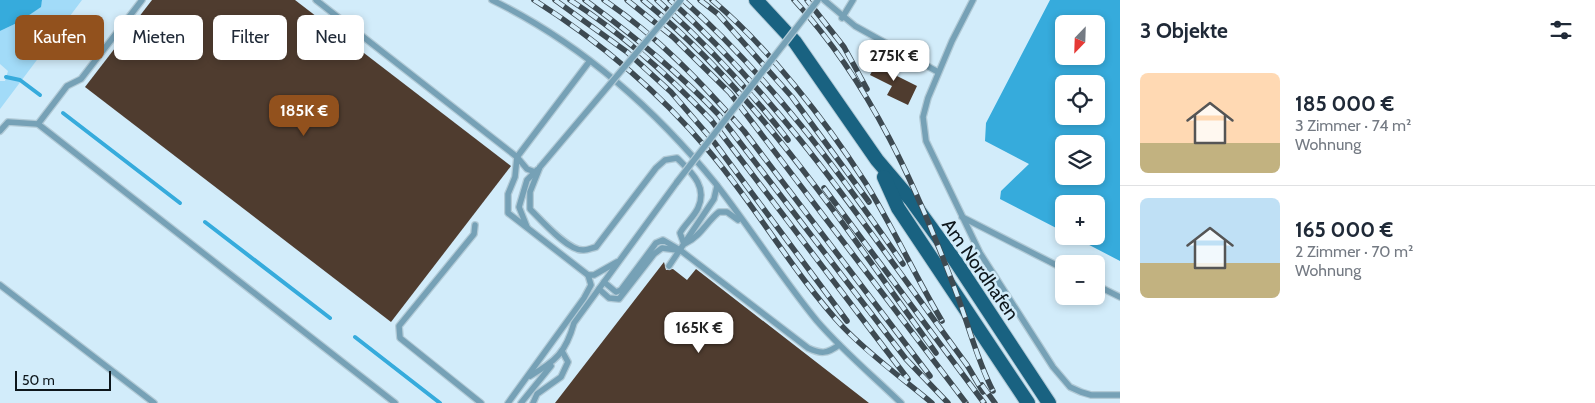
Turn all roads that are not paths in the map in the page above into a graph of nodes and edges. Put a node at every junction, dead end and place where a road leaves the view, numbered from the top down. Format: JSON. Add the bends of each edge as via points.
{"nodes":[{"id":1,"x":142,"y":0,"type":"edge"},
{"id":2,"x":316,"y":0,"type":"edge"},
{"id":3,"x":492,"y":0,"type":"edge"},
{"id":4,"x":681,"y":0,"type":"edge"},
{"id":5,"x":756,"y":0,"type":"edge"},
{"id":6,"x":818,"y":0,"type":"edge"},
{"id":7,"x":824,"y":0,"type":"edge"},
{"id":8,"x":853,"y":0,"type":"edge"},
{"id":9,"x":973,"y":0,"type":"edge"},
{"id":10,"x":842,"y":18,"type":"junction"},
{"id":11,"x":590,"y":62,"type":"junction"},
{"id":12,"x":938,"y":72,"type":"junction"},
{"id":13,"x":38,"y":124,"type":"junction"},
{"id":14,"x":0,"y":131,"type":"edge"},
{"id":15,"x":517,"y":157,"type":"junction"},
{"id":16,"x":877,"y":160,"type":"junction"},
{"id":17,"x":540,"y":167,"type":"junction"},
{"id":18,"x":535,"y":172,"type":"junction"},
{"id":19,"x":717,"y":186,"type":"junction"},
{"id":20,"x":962,"y":217,"type":"junction"},
{"id":21,"x":744,"y":224,"type":"junction"},
{"id":22,"x":474,"y":225,"type":"dead end"},
{"id":23,"x":528,"y":229,"type":"junction"},
{"id":24,"x":684,"y":244,"type":"junction"},
{"id":25,"x":680,"y":250,"type":"junction"},
{"id":26,"x":621,"y":259,"type":"junction"},
{"id":27,"x":1055,"y":264,"type":"edge"},
{"id":28,"x":669,"y":266,"type":"dead end"},
{"id":29,"x":588,"y":275,"type":"junction"},
{"id":30,"x":604,"y":282,"type":"junction"},
{"id":31,"x":0,"y":284,"type":"edge"},
{"id":32,"x":599,"y":289,"type":"junction"},
{"id":33,"x":1105,"y":290,"type":"edge"},
{"id":34,"x":1120,"y":297,"type":"edge"},
{"id":35,"x":839,"y":345,"type":"junction"},
{"id":36,"x":562,"y":351,"type":"junction"},
{"id":37,"x":554,"y":362,"type":"junction"},
{"id":38,"x":528,"y":377,"type":"junction"},
{"id":39,"x":1120,"y":396,"type":"edge"},
{"id":40,"x":154,"y":403,"type":"edge"},
{"id":41,"x":395,"y":403,"type":"edge"},
{"id":42,"x":481,"y":403,"type":"edge"},
{"id":43,"x":508,"y":403,"type":"edge"},
{"id":44,"x":520,"y":403,"type":"edge"},
{"id":45,"x":533,"y":403,"type":"edge"},
{"id":46,"x":901,"y":403,"type":"edge"},
{"id":47,"x":1028,"y":403,"type":"edge"},
{"id":48,"x":1049,"y":403,"type":"edge"}],
"edges":[{"from":1,"to":13,"type":"lane","via":[[81,79],[67,86]]},
{"from":2,"to":15,"type":"lane"},
{"from":3,"to":11,"type":"lane"},
{"from":4,"to":17,"type":"lane","bridge":true},
{"from":5,"to":16,"type":"main road","name":"Am Nordhafen","via":[[795,42]]},
{"from":6,"to":26,"type":"lane","bridge":true},
{"from":7,"to":10,"type":"lane"},
{"from":8,"to":10,"type":"lane"},
{"from":9,"to":12,"type":"lane"},
{"from":10,"to":12,"type":"lane"},
{"from":11,"to":15,"type":"lane"},
{"from":11,"to":19,"type":"lane","via":[[630,92],[681,143]]},
{"from":12,"to":20,"type":"lane","via":[[923,117],[926,141]]},
{"from":13,"to":14,"type":"lane","via":[[8,122]]},
{"from":13,"to":41,"type":"lane"},
{"from":15,"to":18,"type":"lane","via":[[527,169]]},
{"from":15,"to":23,"type":"lane","via":[[515,177],[508,194],[508,212]]},
{"from":16,"to":47,"type":"main road","name":"Am Nordhafen","via":[[898,208]]},
{"from":16,"to":48,"type":"main road","name":"Am Nordhafen","via":[[956,262]]},
{"from":17,"to":18,"type":"lane"},
{"from":17,"to":24,"type":"lane","via":[[530,192],[530,210],[547,228],[572,247],[583,251],[596,247],[656,168],[665,160],[677,158],[696,177],[701,191],[698,208],[680,233]]},
{"from":18,"to":23,"type":"lane","via":[[527,180],[519,207]]},
{"from":19,"to":21,"type":"lane"},
{"from":19,"to":24,"type":"lane","via":[[714,199]]},
{"from":20,"to":27,"type":"lane"},
{"from":20,"to":39,"type":"lane","via":[[980,253],[1053,367],[1070,387],[1091,395]]},
{"from":21,"to":24,"type":"lane","via":[[727,212],[720,212],[711,218],[699,237]]},
{"from":21,"to":35,"type":"lane","via":[[782,277]]},
{"from":22,"to":42,"type":"lane","via":[[474,234],[399,326],[400,338]]},
{"from":23,"to":29,"type":"lane"},
{"from":24,"to":25,"type":"lane"},
{"from":25,"to":28,"type":"lane"},
{"from":25,"to":30,"type":"lane","via":[[663,240],[656,243],[621,290],[616,292]]},
{"from":25,"to":32,"type":"lane","via":[[662,248],[654,254],[619,299],[610,298]]},
{"from":25,"to":35,"type":"lane","via":[[808,348],[820,354]]},
{"from":26,"to":29,"type":"lane","via":[[605,270]]},
{"from":26,"to":30,"type":"lane"},
{"from":29,"to":38,"type":"lane","via":[[591,285],[584,298]]},
{"from":30,"to":32,"type":"lane"},
{"from":31,"to":40,"type":"lane"},
{"from":32,"to":36,"type":"lane","via":[[574,322],[569,342]]},
{"from":33,"to":34,"type":"lane"},
{"from":35,"to":46,"type":"lane"},
{"from":36,"to":37,"type":"lane"},
{"from":36,"to":45,"type":"lane","via":[[568,362],[561,377],[537,394]]},
{"from":37,"to":38,"type":"lane"},
{"from":37,"to":44,"type":"lane"},
{"from":38,"to":43,"type":"lane"}]}
